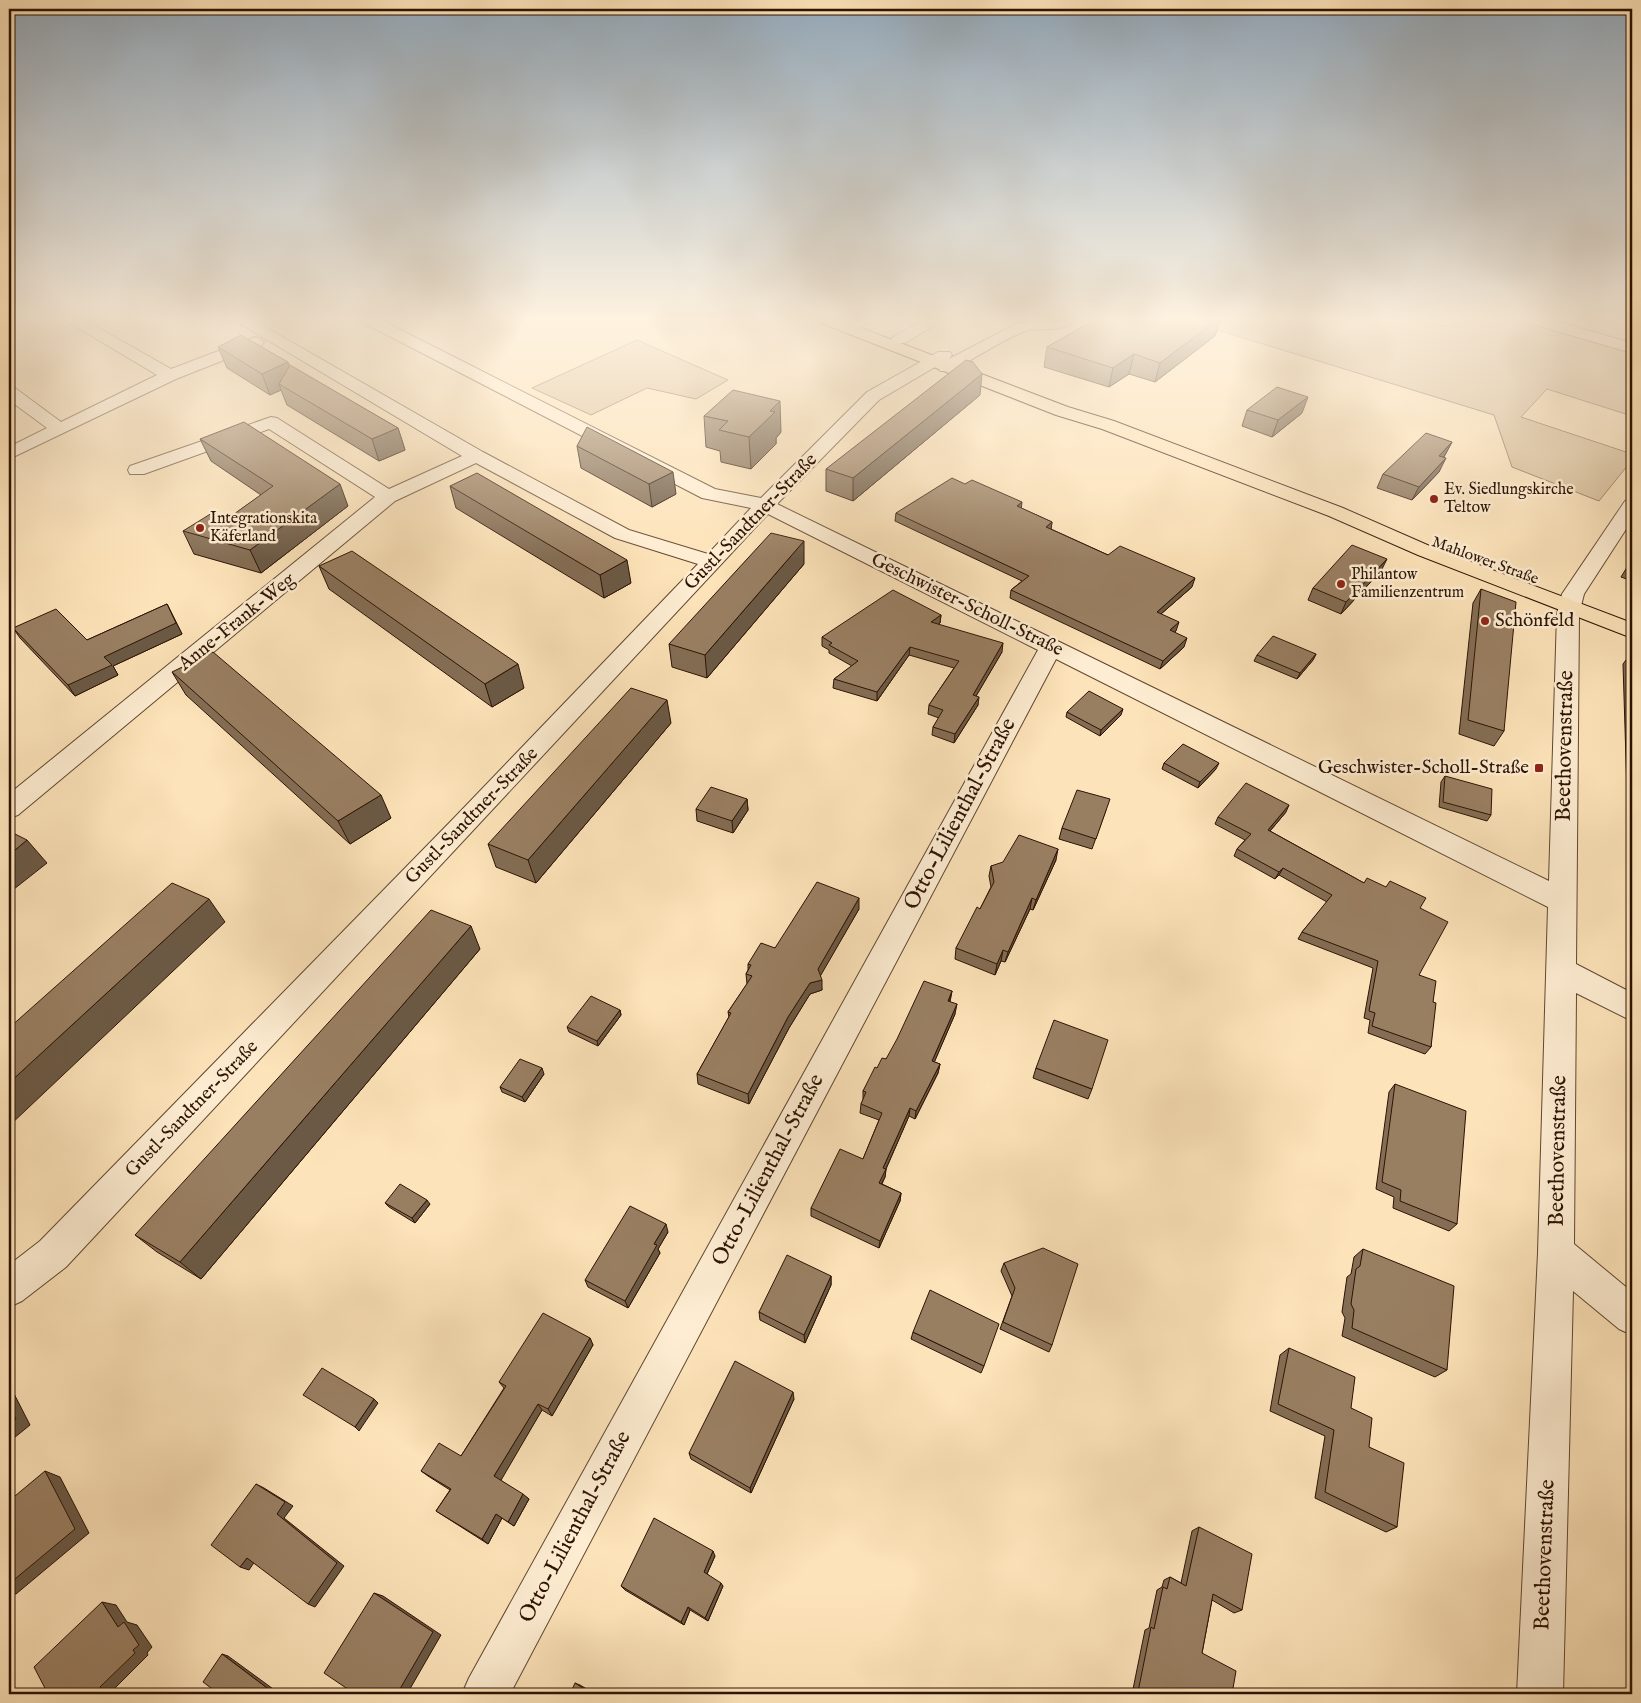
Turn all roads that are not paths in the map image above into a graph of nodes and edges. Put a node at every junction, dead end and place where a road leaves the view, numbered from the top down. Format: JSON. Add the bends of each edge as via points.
{"nodes":[{"id":1,"x":19,"y":399,"type":"edge"},
{"id":2,"x":119,"y":399,"type":"edge"},
{"id":3,"x":379,"y":399,"type":"edge"},
{"id":4,"x":524,"y":399,"type":"edge"},
{"id":5,"x":870,"y":399,"type":"edge"},
{"id":6,"x":1035,"y":399,"type":"edge"},
{"id":7,"x":59,"y":428,"type":"junction"},
{"id":8,"x":10,"y":452,"type":"edge"},
{"id":9,"x":476,"y":456,"type":"junction"},
{"id":10,"x":138,"y":470,"type":"dead end"},
{"id":11,"x":388,"y":497,"type":"junction"},
{"id":12,"x":765,"y":505,"type":"junction"},
{"id":13,"x":1632,"y":505,"type":"edge"},
{"id":14,"x":713,"y":562,"type":"junction"},
{"id":15,"x":1571,"y":600,"type":"junction"},
{"id":16,"x":1632,"y":616,"type":"edge"},
{"id":17,"x":1632,"y":631,"type":"edge"},
{"id":18,"x":1051,"y":647,"type":"junction"},
{"id":19,"x":9,"y":808,"type":"edge"},
{"id":20,"x":1561,"y":900,"type":"junction"},
{"id":21,"x":1562,"y":971,"type":"junction"},
{"id":22,"x":1632,"y":1008,"type":"edge"},
{"id":23,"x":1556,"y":1253,"type":"junction"},
{"id":24,"x":9,"y":1288,"type":"edge"},
{"id":25,"x":1632,"y":1316,"type":"edge"},
{"id":26,"x":485,"y":1694,"type":"edge"},
{"id":27,"x":1540,"y":1694,"type":"edge"}],
"edges":[{"from":1,"to":7,"type":"street"},
{"from":2,"to":7,"type":"street"},
{"from":3,"to":9,"type":"street"},
{"from":4,"to":12,"type":"street","name":"Geschwister-Scholl-Straße","via":[[709,494]]},
{"from":5,"to":12,"type":"street","name":"Gustl-Sandtner-Straße"},
{"from":6,"to":15,"type":"main road","name":"Mahlower Straße","via":[[1336,512],[1434,541]]},
{"from":7,"to":8,"type":"street"},
{"from":9,"to":11,"type":"street","name":"Anne-Frank-Weg"},
{"from":9,"to":14,"type":"street","via":[[622,534]]},
{"from":10,"to":11,"type":"street","via":[[271,422]]},
{"from":11,"to":19,"type":"street","name":"Anne-Frank-Weg"},
{"from":12,"to":14,"type":"street","name":"Gustl-Sandtner-Straße"},
{"from":12,"to":18,"type":"street","name":"Geschwister-Scholl-Straße"},
{"from":13,"to":15,"type":"street"},
{"from":14,"to":24,"type":"street","name":"Gustl-Sandtner-Straße","via":[[53,1254]]},
{"from":15,"to":16,"type":"main road","name":"Mahlower Straße"},
{"from":15,"to":17,"type":"main road","name":"Mahlower Straße"},
{"from":15,"to":20,"type":"street","name":"Beethovenstraße"},
{"from":18,"to":20,"type":"street","name":"Geschwister-Scholl-Straße"},
{"from":18,"to":26,"type":"street","name":"Otto-Lilienthal-Straße"},
{"from":20,"to":21,"type":"street","name":"Beethovenstraße"},
{"from":21,"to":22,"type":"street"},
{"from":21,"to":23,"type":"street","name":"Beethovenstraße"},
{"from":23,"to":25,"type":"street"},
{"from":23,"to":27,"type":"street","name":"Beethovenstraße"}]}
